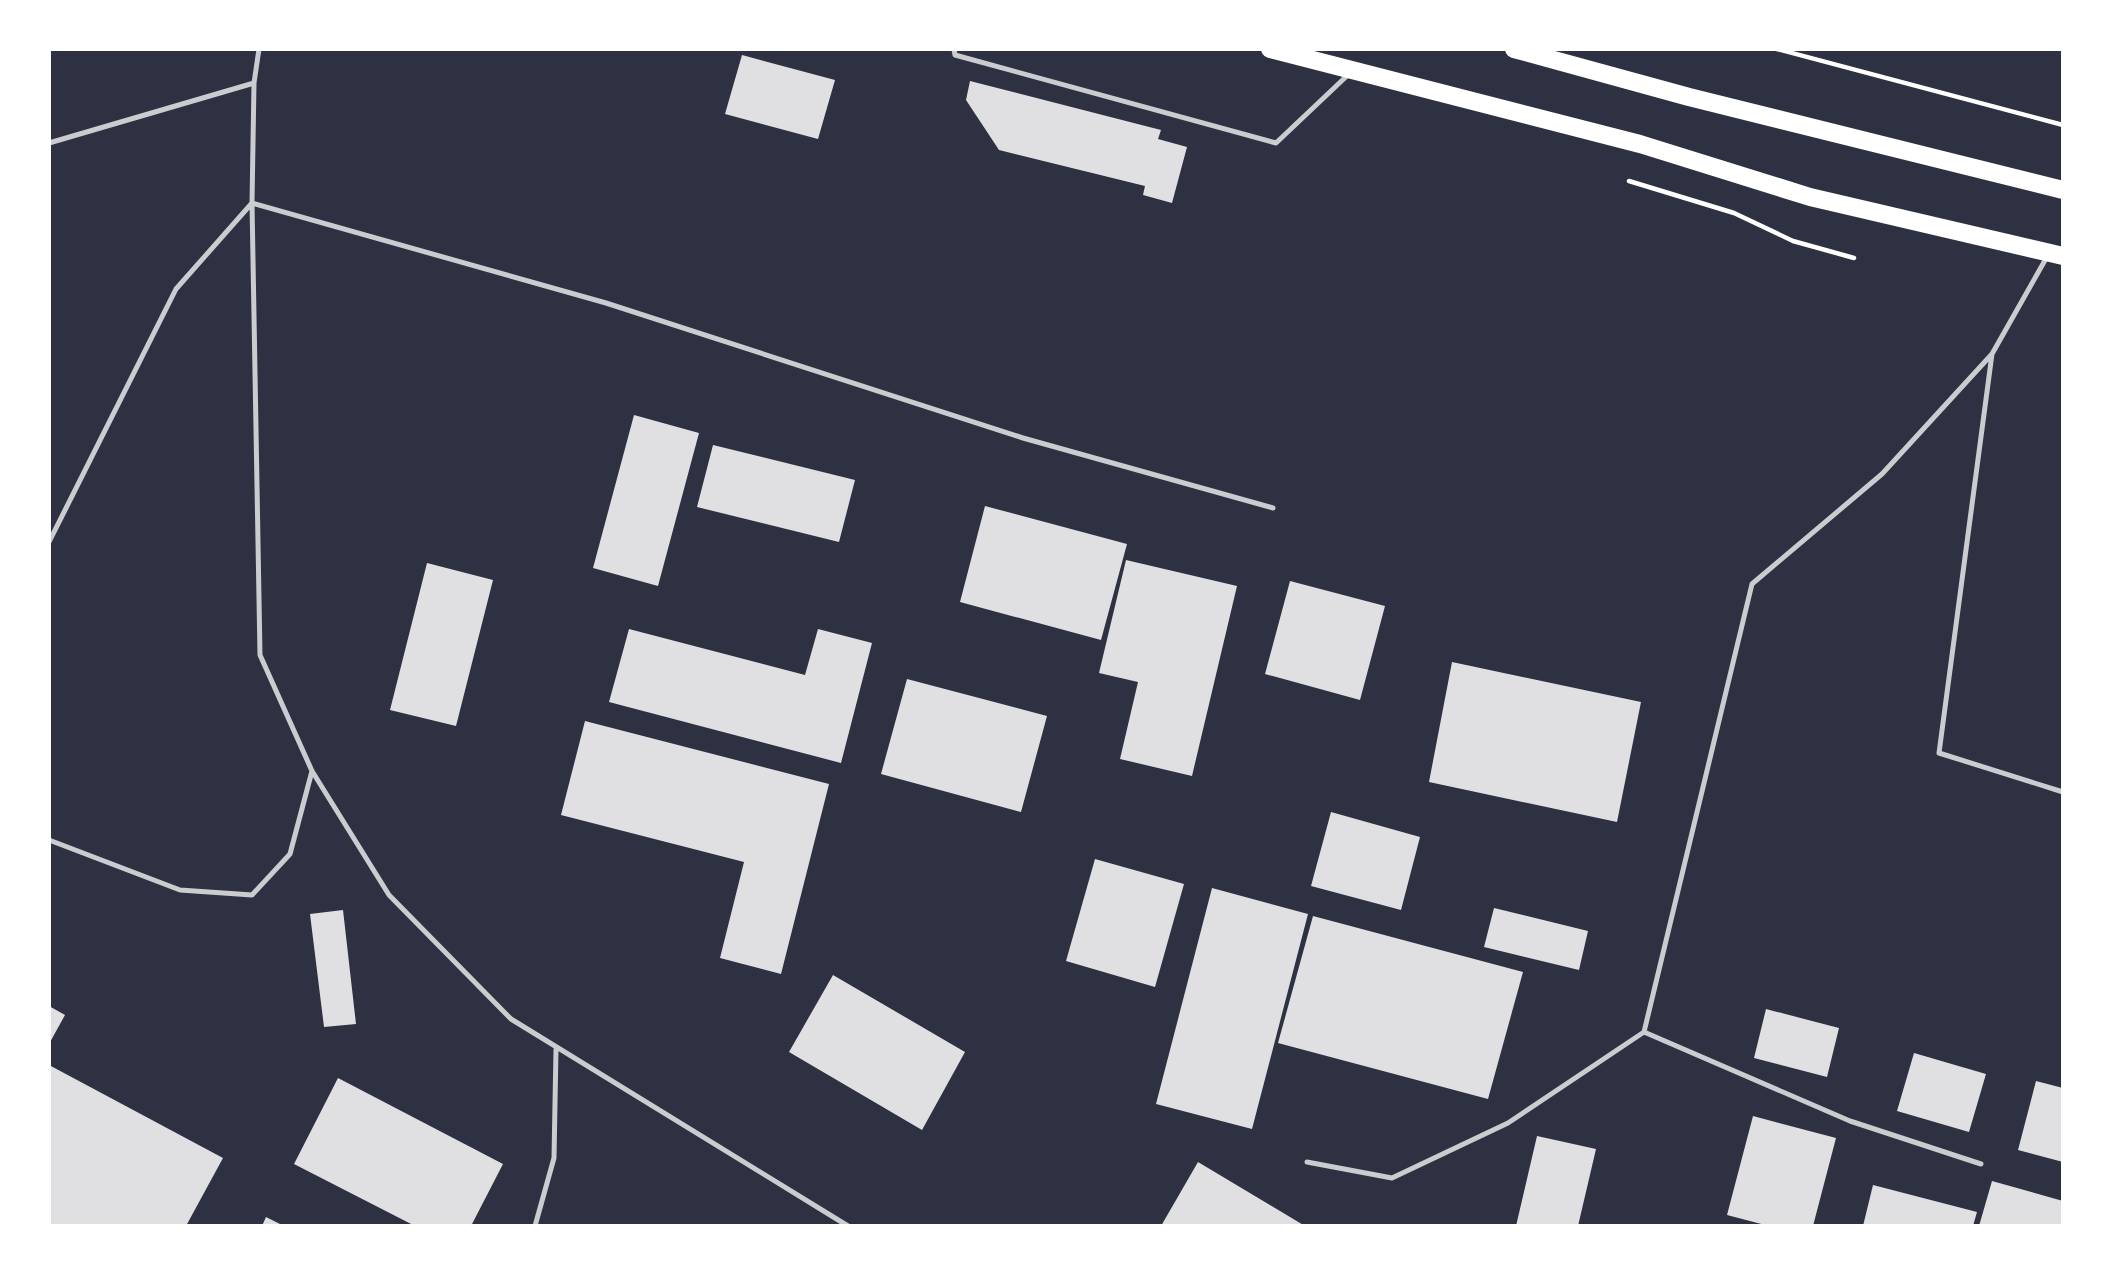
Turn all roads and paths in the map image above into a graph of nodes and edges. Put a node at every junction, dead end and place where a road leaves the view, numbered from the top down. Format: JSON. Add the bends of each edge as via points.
{"nodes":[{"id":1,"x":259,"y":49,"type":"edge"},
{"id":2,"x":954,"y":49,"type":"edge"},
{"id":3,"x":1270,"y":49,"type":"edge"},
{"id":4,"x":1514,"y":49,"type":"edge"},
{"id":5,"x":1777,"y":49,"type":"edge"},
{"id":6,"x":1353,"y":70,"type":"junction"},
{"id":7,"x":254,"y":83,"type":"junction"},
{"id":8,"x":2063,"y":125,"type":"edge"},
{"id":9,"x":49,"y":143,"type":"edge"},
{"id":10,"x":1629,"y":181,"type":"dead end"},
{"id":11,"x":2063,"y":190,"type":"edge"},
{"id":12,"x":252,"y":203,"type":"junction"},
{"id":13,"x":2056,"y":254,"type":"edge"},
{"id":14,"x":1854,"y":258,"type":"dead end"},
{"id":15,"x":1992,"y":354,"type":"junction"},
{"id":16,"x":1273,"y":508,"type":"dead end"},
{"id":17,"x":49,"y":542,"type":"edge"},
{"id":18,"x":312,"y":771,"type":"junction"},
{"id":19,"x":2063,"y":792,"type":"edge"},
{"id":20,"x":49,"y":840,"type":"edge"},
{"id":21,"x":1644,"y":1031,"type":"junction"},
{"id":22,"x":556,"y":1049,"type":"junction"},
{"id":23,"x":1307,"y":1162,"type":"dead end"},
{"id":24,"x":1980,"y":1164,"type":"dead end"},
{"id":25,"x":535,"y":1226,"type":"edge"},
{"id":26,"x":848,"y":1226,"type":"edge"}],
"edges":[{"from":1,"to":7,"type":"lane"},
{"from":2,"to":6,"type":"lane","via":[[955,55],[1276,143]]},
{"from":3,"to":6,"type":"main road"},
{"from":4,"to":11,"type":"main road"},
{"from":5,"to":8,"type":"path"},
{"from":6,"to":13,"type":"main road","via":[[1640,144],[1810,197]]},
{"from":7,"to":9,"type":"lane"},
{"from":7,"to":12,"type":"lane"},
{"from":10,"to":14,"type":"path","via":[[1734,212],[1793,241]]},
{"from":12,"to":16,"type":"lane","via":[[606,303],[1023,438]]},
{"from":12,"to":17,"type":"lane","via":[[176,289]]},
{"from":12,"to":18,"type":"lane","via":[[260,655]]},
{"from":13,"to":15,"type":"lane"},
{"from":15,"to":19,"type":"lane","via":[[1938,753]]},
{"from":15,"to":21,"type":"lane","via":[[1882,474],[1752,584]]},
{"from":18,"to":20,"type":"lane","via":[[290,854],[252,895],[180,890]]},
{"from":18,"to":22,"type":"lane","via":[[389,895],[511,1019]]},
{"from":21,"to":23,"type":"lane","via":[[1508,1123],[1392,1178]]},
{"from":21,"to":24,"type":"lane","via":[[1850,1121]]},
{"from":22,"to":25,"type":"lane","via":[[554,1158]]},
{"from":22,"to":26,"type":"lane"}]}
